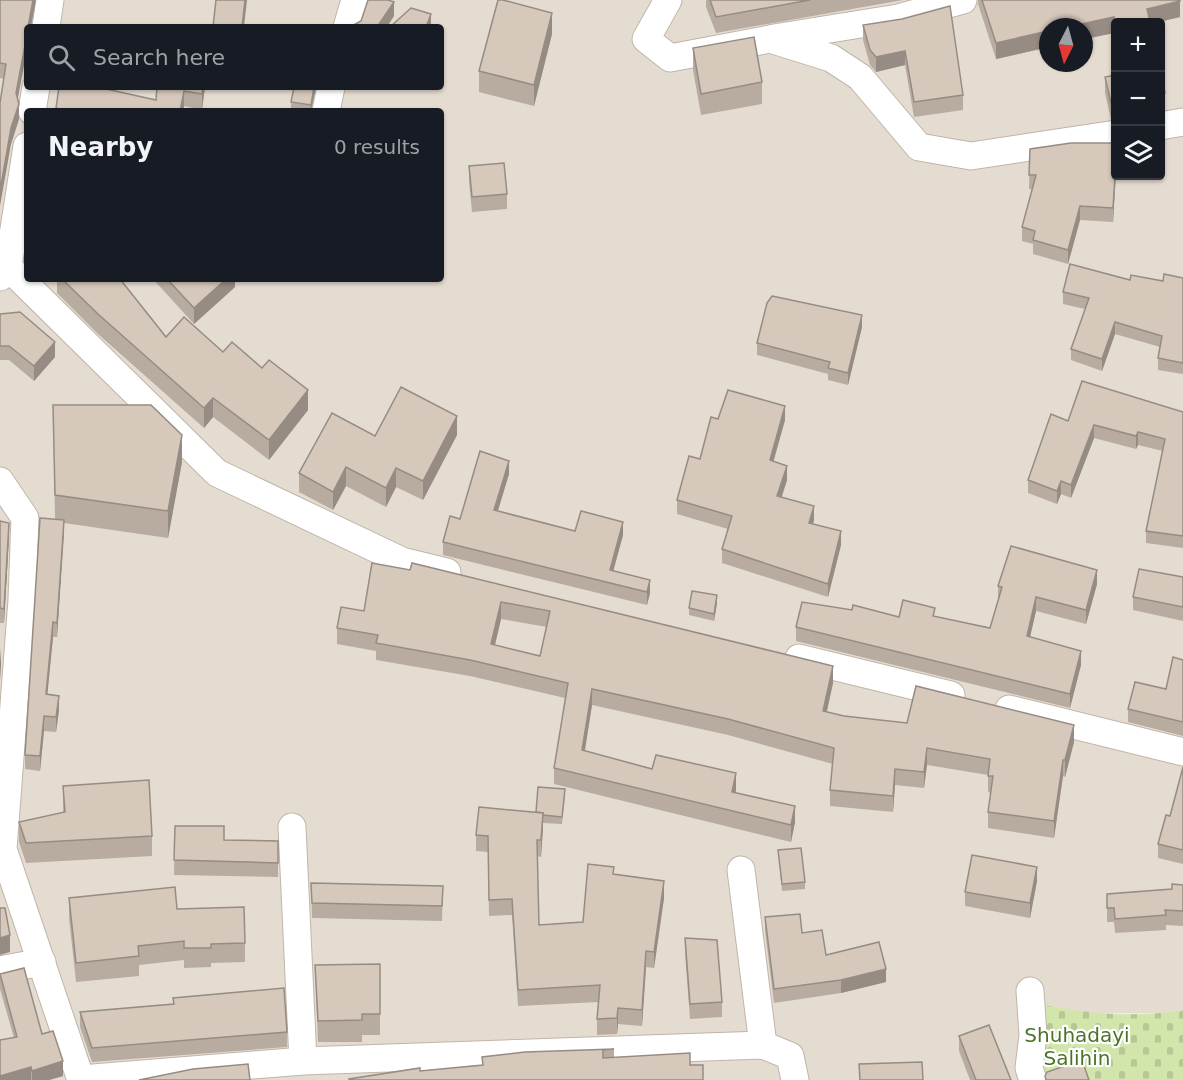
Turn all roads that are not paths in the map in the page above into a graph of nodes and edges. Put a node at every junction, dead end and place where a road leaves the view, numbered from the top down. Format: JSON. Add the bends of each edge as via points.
{"nodes":[{"id":1,"x":50,"y":0,"type":"edge"},
{"id":2,"x":355,"y":0,"type":"edge"},
{"id":3,"x":668,"y":0,"type":"edge"},
{"id":4,"x":963,"y":0,"type":"edge"},
{"id":5,"x":46,"y":24,"type":"edge"},
{"id":6,"x":348,"y":24,"type":"edge"},
{"id":7,"x":770,"y":39,"type":"junction"},
{"id":8,"x":36,"y":90,"type":"edge"},
{"id":9,"x":330,"y":90,"type":"edge"},
{"id":10,"x":32,"y":108,"type":"edge"},
{"id":11,"x":327,"y":108,"type":"edge"},
{"id":12,"x":1183,"y":122,"type":"edge"},
{"id":13,"x":1165,"y":125,"type":"edge"},
{"id":14,"x":1111,"y":135,"type":"edge"},
{"id":15,"x":24,"y":162,"type":"edge"},
{"id":16,"x":4,"y":272,"type":"edge"},
{"id":17,"x":0,"y":481,"type":"edge"},
{"id":18,"x":472,"y":578,"type":"edge"},
{"id":19,"x":775,"y":652,"type":"edge"},
{"id":20,"x":1183,"y":752,"type":"edge"},
{"id":21,"x":292,"y":827,"type":"dead end"},
{"id":22,"x":741,"y":870,"type":"dead end"},
{"id":23,"x":42,"y":962,"type":"junction"},
{"id":24,"x":0,"y":970,"type":"edge"},
{"id":25,"x":1030,"y":991,"type":"dead end"},
{"id":26,"x":763,"y":1045,"type":"junction"},
{"id":27,"x":303,"y":1061,"type":"junction"},
{"id":28,"x":81,"y":1079,"type":"edge"},
{"id":29,"x":795,"y":1080,"type":"edge"},
{"id":30,"x":1034,"y":1080,"type":"edge"}],
"edges":[{"from":1,"to":5,"type":"street"},
{"from":2,"to":6,"type":"street"},
{"from":3,"to":7,"type":"street","via":[[646,39],[670,57]]},
{"from":4,"to":7,"type":"street","via":[[898,18]]},
{"from":7,"to":14,"type":"street","via":[[831,58],[860,78],[919,147],[971,156]]},
{"from":8,"to":10,"type":"street"},
{"from":9,"to":11,"type":"street"},
{"from":12,"to":13,"type":"street"},
{"from":15,"to":16,"type":"street"},
{"from":16,"to":18,"type":"street","via":[[217,473],[402,561]]},
{"from":17,"to":23,"type":"street","via":[[25,518],[3,849]]},
{"from":19,"to":20,"type":"street"},
{"from":21,"to":27,"type":"street"},
{"from":22,"to":26,"type":"street"},
{"from":23,"to":24,"type":"street"},
{"from":23,"to":28,"type":"street"},
{"from":25,"to":30,"type":"street","via":[[1033,1035],[1029,1068]]},
{"from":26,"to":27,"type":"street"},
{"from":26,"to":29,"type":"street","via":[[790,1056]]},
{"from":27,"to":28,"type":"street"}]}
